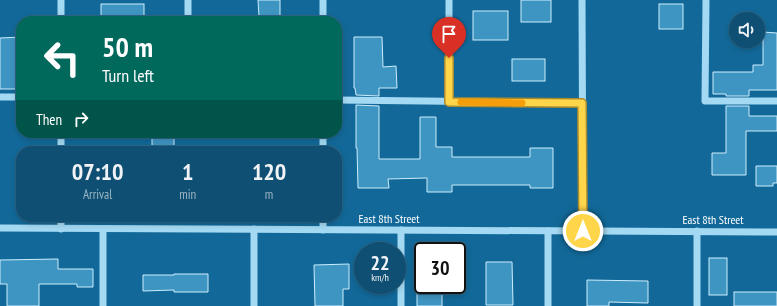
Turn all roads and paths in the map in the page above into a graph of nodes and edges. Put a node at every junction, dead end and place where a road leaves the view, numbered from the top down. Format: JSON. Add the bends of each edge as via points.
{"nodes":[{"id":1,"x":61,"y":0,"type":"edge"},
{"id":2,"x":188,"y":0,"type":"edge"},
{"id":3,"x":323,"y":0,"type":"edge"},
{"id":4,"x":449,"y":0,"type":"edge"},
{"id":5,"x":582,"y":0,"type":"edge"},
{"id":6,"x":706,"y":0,"type":"edge"},
{"id":7,"x":61,"y":16,"type":"edge"},
{"id":8,"x":188,"y":16,"type":"edge"},
{"id":9,"x":323,"y":16,"type":"edge"},
{"id":10,"x":0,"y":97,"type":"edge"},
{"id":11,"x":16,"y":97,"type":"edge"},
{"id":12,"x":342,"y":100,"type":"edge"},
{"id":13,"x":777,"y":101,"type":"edge"},
{"id":14,"x":449,"y":102,"type":"junction"},
{"id":15,"x":582,"y":103,"type":"junction"},
{"id":16,"x":61,"y":222,"type":"edge"},
{"id":17,"x":323,"y":222,"type":"edge"},
{"id":18,"x":0,"y":228,"type":"edge"},
{"id":19,"x":61,"y":229,"type":"junction"},
{"id":20,"x":103,"y":229,"type":"junction"},
{"id":21,"x":254,"y":229,"type":"junction"},
{"id":22,"x":323,"y":230,"type":"junction"},
{"id":23,"x":401,"y":230,"type":"junction"},
{"id":24,"x":548,"y":231,"type":"junction"},
{"id":25,"x":583,"y":231,"type":"junction"},
{"id":26,"x":697,"y":231,"type":"junction"},
{"id":27,"x":777,"y":232,"type":"edge"},
{"id":28,"x":103,"y":306,"type":"edge"},
{"id":29,"x":254,"y":306,"type":"edge"},
{"id":30,"x":401,"y":306,"type":"edge"},
{"id":31,"x":548,"y":306,"type":"edge"},
{"id":32,"x":697,"y":306,"type":"edge"}],
"edges":[{"from":1,"to":7,"type":"street"},
{"from":2,"to":8,"type":"street"},
{"from":3,"to":9,"type":"street"},
{"from":4,"to":14,"type":"street"},
{"from":5,"to":15,"type":"street"},
{"from":6,"to":13,"type":"street","via":[[705,101]]},
{"from":10,"to":11,"type":"street"},
{"from":12,"to":14,"type":"street"},
{"from":14,"to":15,"type":"street"},
{"from":15,"to":25,"type":"street"},
{"from":16,"to":19,"type":"street"},
{"from":17,"to":22,"type":"street"},
{"from":18,"to":19,"type":"street","name":"East 8th Street"},
{"from":19,"to":20,"type":"street","name":"East 8th Street"},
{"from":20,"to":21,"type":"street","name":"East 8th Street"},
{"from":20,"to":28,"type":"street"},
{"from":21,"to":22,"type":"street","name":"East 8th Street"},
{"from":21,"to":29,"type":"street"},
{"from":22,"to":23,"type":"street","name":"East 8th Street"},
{"from":23,"to":24,"type":"street","name":"East 8th Street"},
{"from":23,"to":30,"type":"street"},
{"from":24,"to":25,"type":"street","name":"East 8th Street"},
{"from":24,"to":31,"type":"street"},
{"from":25,"to":26,"type":"street","name":"East 8th Street"},
{"from":26,"to":27,"type":"street","name":"East 8th Street"},
{"from":26,"to":32,"type":"street"}]}
